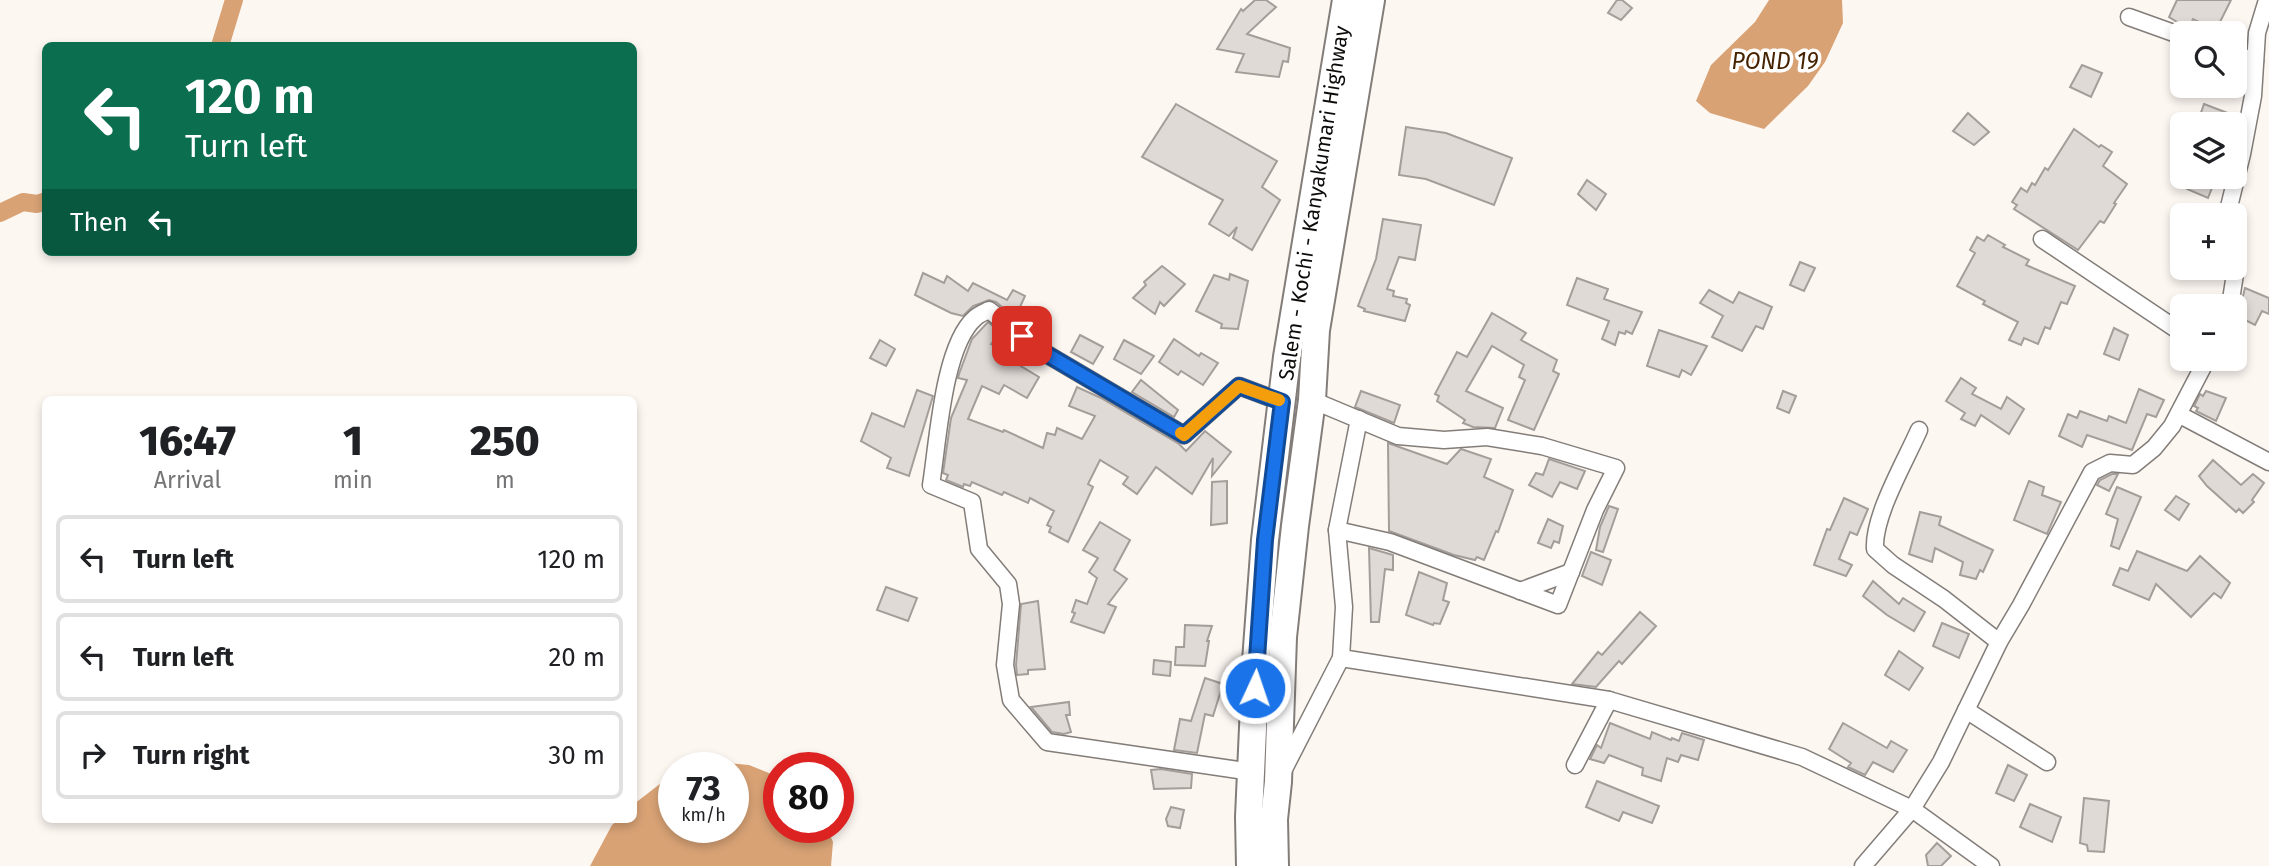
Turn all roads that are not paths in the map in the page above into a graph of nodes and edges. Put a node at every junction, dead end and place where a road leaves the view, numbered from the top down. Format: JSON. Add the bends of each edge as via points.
{"nodes":[{"id":1,"x":1346,"y":0,"type":"edge"},
{"id":2,"x":1371,"y":0,"type":"edge"},
{"id":3,"x":2267,"y":0,"type":"edge"},
{"id":4,"x":2129,"y":18,"type":"dead end"},
{"id":5,"x":2170,"y":32,"type":"edge"},
{"id":6,"x":2247,"y":58,"type":"edge"},
{"id":7,"x":2255,"y":61,"type":"junction"},
{"id":8,"x":2230,"y":203,"type":"edge"},
{"id":9,"x":2042,"y":239,"type":"dead end"},
{"id":10,"x":2170,"y":325,"type":"edge"},
{"id":11,"x":2201,"y":371,"type":"edge"},
{"id":12,"x":1312,"y":400,"type":"junction"},
{"id":13,"x":1282,"y":402,"type":"junction"},
{"id":14,"x":2180,"y":415,"type":"junction"},
{"id":15,"x":1359,"y":419,"type":"junction"},
{"id":16,"x":1919,"y":430,"type":"dead end"},
{"id":17,"x":2269,"y":461,"type":"edge"},
{"id":18,"x":1338,"y":530,"type":"junction"},
{"id":19,"x":1571,"y":572,"type":"junction"},
{"id":20,"x":1520,"y":591,"type":"junction"},
{"id":21,"x":1998,"y":642,"type":"junction"},
{"id":22,"x":1341,"y":658,"type":"junction"},
{"id":23,"x":1609,"y":700,"type":"junction"},
{"id":24,"x":1966,"y":710,"type":"junction"},
{"id":25,"x":2047,"y":762,"type":"dead end"},
{"id":26,"x":1575,"y":765,"type":"dead end"},
{"id":27,"x":1252,"y":772,"type":"junction"},
{"id":28,"x":1278,"y":782,"type":"junction"},
{"id":29,"x":1912,"y":809,"type":"junction"},
{"id":30,"x":1261,"y":818,"type":"junction"},
{"id":31,"x":1250,"y":866,"type":"edge"},
{"id":32,"x":1275,"y":866,"type":"edge"},
{"id":33,"x":1863,"y":866,"type":"edge"},
{"id":34,"x":1991,"y":866,"type":"edge"}],
"edges":[{"from":1,"to":13,"type":"highway","name":"Salem - Kochi - Kanyakumari Highway"},
{"from":2,"to":12,"type":"highway","name":"Salem - Kochi - Kanyakumari Highway","via":[[1317,330]]},
{"from":3,"to":7,"type":"street"},
{"from":4,"to":5,"type":"street"},
{"from":6,"to":7,"type":"street"},
{"from":7,"to":8,"type":"street","via":[[2253,96]]},
{"from":9,"to":10,"type":"street"},
{"from":11,"to":14,"type":"street"},
{"from":12,"to":15,"type":"street"},
{"from":12,"to":28,"type":"highway","name":"Salem - Kochi - Kanyakumari Highway","via":[[1283,637]]},
{"from":13,"to":27,"type":"highway","name":"Salem - Kochi - Kanyakumari Highway","via":[[1265,540]]},
{"from":13,"to":27,"type":"street","via":[[1239,386],[1184,435],[1038,349],[989,310],[963,333],[948,372],[931,485],[972,502],[979,549],[1007,584],[1011,604],[1005,664],[1011,700],[1047,742]]},
{"from":14,"to":17,"type":"street"},
{"from":14,"to":21,"type":"street","via":[[2154,448],[2133,465],[2110,463],[2091,472]]},
{"from":15,"to":18,"type":"street"},
{"from":15,"to":19,"type":"street","via":[[1398,436],[1501,439],[1616,468]]},
{"from":16,"to":21,"type":"street","via":[[1879,519],[1875,549]]},
{"from":18,"to":20,"type":"street","via":[[1390,542]]},
{"from":18,"to":22,"type":"street","via":[[1344,607]]},
{"from":19,"to":20,"type":"street"},
{"from":19,"to":20,"type":"street","via":[[1558,605]]},
{"from":21,"to":24,"type":"street"},
{"from":22,"to":23,"type":"street"},
{"from":22,"to":28,"type":"street"},
{"from":23,"to":26,"type":"street"},
{"from":23,"to":29,"type":"street","via":[[1802,757]]},
{"from":24,"to":25,"type":"street"},
{"from":24,"to":29,"type":"street"},
{"from":27,"to":30,"type":"highway","name":"Salem - Kochi - Kanyakumari Highway"},
{"from":28,"to":30,"type":"highway","name":"Salem - Kochi - Kanyakumari Highway"},
{"from":29,"to":33,"type":"street"},
{"from":29,"to":34,"type":"street"},
{"from":30,"to":31,"type":"highway","name":"Salem - Kochi - Kanyakumari Highway"},
{"from":30,"to":32,"type":"highway","name":"Salem - Kochi - Kanyakumari Highway"}]}
